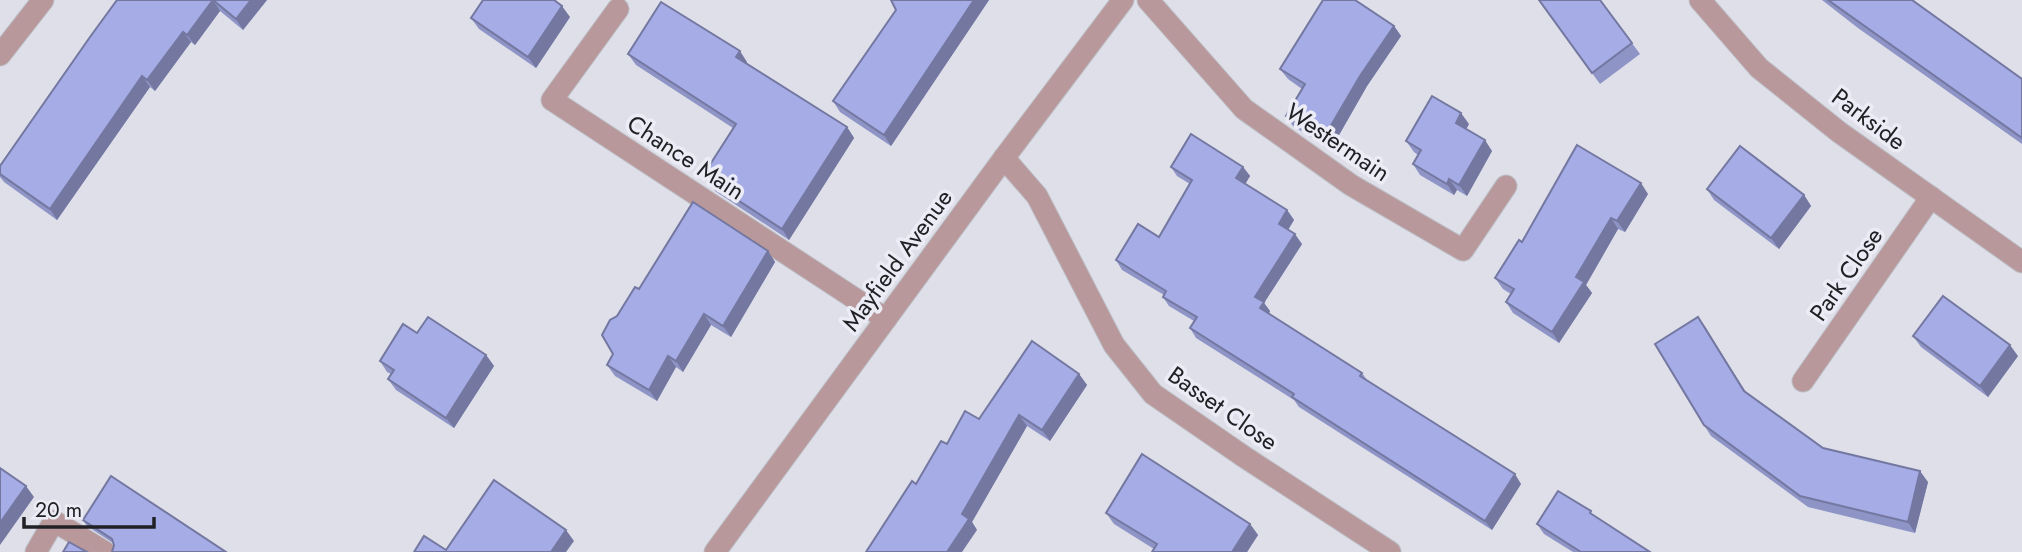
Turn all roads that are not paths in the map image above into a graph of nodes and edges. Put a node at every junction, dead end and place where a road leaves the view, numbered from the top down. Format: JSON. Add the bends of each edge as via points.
{"nodes":[{"id":1,"x":43,"y":0,"type":"edge"},
{"id":2,"x":1123,"y":0,"type":"edge"},
{"id":3,"x":1148,"y":0,"type":"edge"},
{"id":4,"x":1700,"y":0,"type":"edge"},
{"id":5,"x":618,"y":9,"type":"dead end"},
{"id":6,"x":0,"y":55,"type":"edge"},
{"id":7,"x":1004,"y":158,"type":"junction"},
{"id":8,"x":1506,"y":186,"type":"dead end"},
{"id":9,"x":1931,"y":197,"type":"junction"},
{"id":10,"x":2022,"y":262,"type":"edge"},
{"id":11,"x":886,"y":319,"type":"junction"},
{"id":12,"x":1803,"y":381,"type":"dead end"},
{"id":13,"x":36,"y":552,"type":"edge"},
{"id":14,"x":105,"y":552,"type":"edge"},
{"id":15,"x":715,"y":552,"type":"edge"},
{"id":16,"x":1390,"y":552,"type":"edge"}],
"edges":[{"from":1,"to":6,"type":"street"},
{"from":2,"to":7,"type":"street","name":"Mayfield Avenue"},
{"from":3,"to":8,"type":"street","name":"Westermain","via":[[1244,109],[1351,185],[1463,250]]},
{"from":4,"to":9,"type":"street","name":"Parkside","via":[[1759,68]]},
{"from":5,"to":11,"type":"street","name":"Chance Main","via":[[552,100]]},
{"from":7,"to":11,"type":"street","name":"Mayfield Avenue"},
{"from":7,"to":16,"type":"street","name":"Basset Close","via":[[1037,196],[1114,345],[1153,394]]},
{"from":9,"to":10,"type":"street","name":"Parkside"},
{"from":9,"to":12,"type":"street","name":"Park Close"},
{"from":11,"to":15,"type":"street","name":"Mayfield Avenue"},
{"from":13,"to":14,"type":"street","via":[[54,521]]}]}
